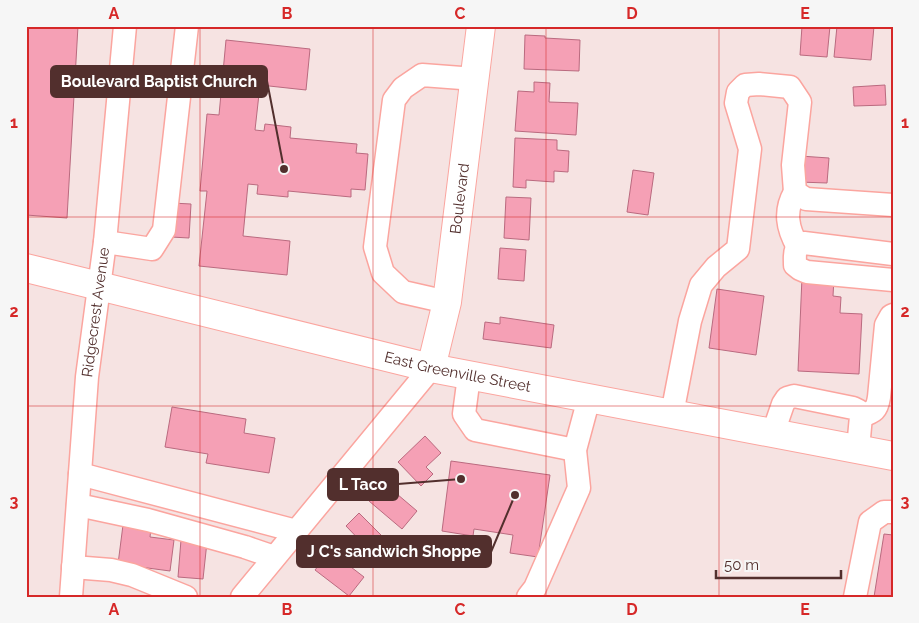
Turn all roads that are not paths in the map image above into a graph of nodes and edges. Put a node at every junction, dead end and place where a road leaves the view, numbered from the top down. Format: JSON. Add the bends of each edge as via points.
{"nodes":[{"id":1,"x":125,"y":26,"type":"edge"},
{"id":2,"x":186,"y":26,"type":"edge"},
{"id":3,"x":481,"y":26,"type":"edge"},
{"id":4,"x":475,"y":80,"type":"junction"},
{"id":5,"x":795,"y":192,"type":"junction"},
{"id":6,"x":893,"y":205,"type":"edge"},
{"id":7,"x":105,"y":242,"type":"junction"},
{"id":8,"x":798,"y":247,"type":"junction"},
{"id":9,"x":893,"y":254,"type":"edge"},
{"id":10,"x":26,"y":268,"type":"edge"},
{"id":11,"x":893,"y":280,"type":"edge"},
{"id":12,"x":99,"y":286,"type":"junction"},
{"id":13,"x":447,"y":302,"type":"junction"},
{"id":14,"x":893,"y":315,"type":"edge"},
{"id":15,"x":431,"y":368,"type":"junction"},
{"id":16,"x":469,"y":376,"type":"junction"},
{"id":17,"x":589,"y":398,"type":"junction"},
{"id":18,"x":672,"y":414,"type":"junction"},
{"id":19,"x":861,"y":416,"type":"junction"},
{"id":20,"x":773,"y":433,"type":"junction"},
{"id":21,"x":858,"y":449,"type":"junction"},
{"id":22,"x":575,"y":450,"type":"junction"},
{"id":23,"x":893,"y":456,"type":"edge"},
{"id":24,"x":80,"y":474,"type":"junction"},
{"id":25,"x":78,"y":505,"type":"junction"},
{"id":26,"x":893,"y":512,"type":"edge"},
{"id":27,"x":296,"y":531,"type":"junction"},
{"id":28,"x":274,"y":557,"type":"junction"},
{"id":29,"x":73,"y":568,"type":"junction"},
{"id":30,"x":71,"y":597,"type":"edge"},
{"id":31,"x":186,"y":597,"type":"edge"},
{"id":32,"x":242,"y":597,"type":"edge"},
{"id":33,"x":528,"y":597,"type":"edge"},
{"id":34,"x":855,"y":597,"type":"edge"}],
"edges":[{"from":1,"to":7,"type":"street","name":"Ridgecrest Avenue"},
{"from":2,"to":7,"type":"street","via":[[164,230],[152,248]]},
{"from":3,"to":4,"type":"main road","name":"Boulevard"},
{"from":4,"to":13,"type":"main road","name":"Boulevard"},
{"from":4,"to":13,"type":"street","via":[[422,75],[403,88],[394,100],[375,247],[383,273],[403,292]]},
{"from":5,"to":6,"type":"street","via":[[806,199]]},
{"from":5,"to":8,"type":"street","via":[[789,202],[788,227]]},
{"from":5,"to":18,"type":"street","via":[[793,166],[800,102],[790,87],[745,86],[738,92],[736,103],[750,149],[738,248],[701,285],[690,320]]},
{"from":7,"to":12,"type":"street","name":"Ridgecrest Avenue"},
{"from":8,"to":9,"type":"street","via":[[804,244]]},
{"from":8,"to":11,"type":"street","via":[[795,264],[807,272]]},
{"from":10,"to":12,"type":"main road","name":"East Greenville Street"},
{"from":12,"to":15,"type":"main road","name":"East Greenville Street"},
{"from":12,"to":24,"type":"street","name":"Ridgecrest Avenue","via":[[87,377]]},
{"from":13,"to":15,"type":"main road","name":"Boulevard"},
{"from":14,"to":19,"type":"street","via":[[886,325],[877,407]]},
{"from":15,"to":16,"type":"main road","name":"East Greenville Street"},
{"from":15,"to":27,"type":"street"},
{"from":16,"to":17,"type":"main road","name":"East Greenville Street"},
{"from":16,"to":22,"type":"street","via":[[464,414],[475,430]]},
{"from":17,"to":18,"type":"main road","name":"East Greenville Street"},
{"from":17,"to":22,"type":"street"},
{"from":18,"to":20,"type":"main road","name":"East Greenville Street"},
{"from":19,"to":20,"type":"street","via":[[853,408],[794,396],[783,404]]},
{"from":19,"to":21,"type":"street"},
{"from":20,"to":21,"type":"main road","name":"East Greenville Street"},
{"from":21,"to":23,"type":"main road","name":"East Greenville Street"},
{"from":22,"to":33,"type":"street","via":[[579,488],[535,588]]},
{"from":24,"to":25,"type":"street","name":"Ridgecrest Avenue"},
{"from":24,"to":27,"type":"street"},
{"from":25,"to":28,"type":"street","via":[[148,520]]},
{"from":25,"to":29,"type":"street","name":"Ridgecrest Avenue"},
{"from":26,"to":34,"type":"street","via":[[884,512],[870,522]]},
{"from":27,"to":28,"type":"street"},
{"from":28,"to":32,"type":"street"},
{"from":29,"to":30,"type":"street","name":"Ridgecrest Avenue"},
{"from":29,"to":31,"type":"street","via":[[132,575]]}]}
